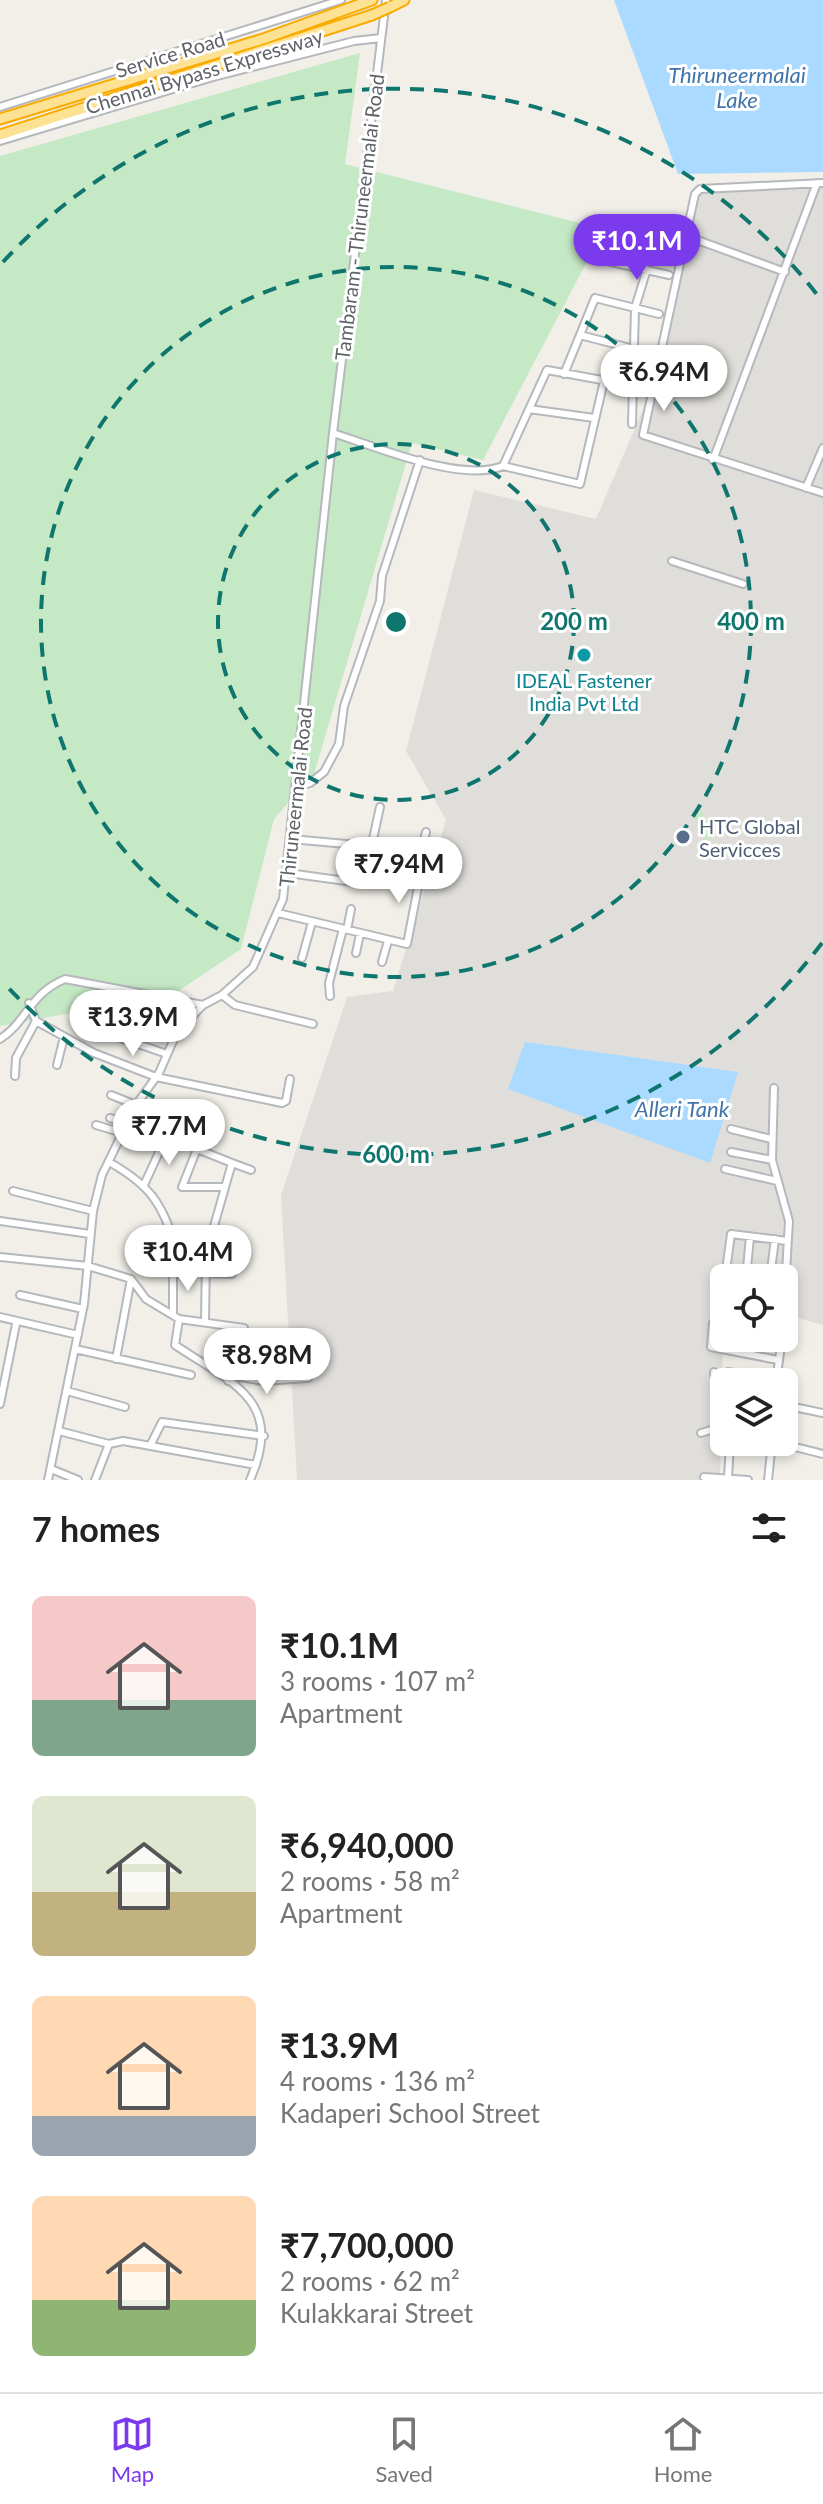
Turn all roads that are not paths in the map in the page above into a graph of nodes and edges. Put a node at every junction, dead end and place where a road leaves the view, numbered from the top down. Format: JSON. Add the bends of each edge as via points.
{"nodes":[{"id":1,"x":341,"y":0,"type":"edge"},
{"id":2,"x":372,"y":0,"type":"edge"},
{"id":3,"x":404,"y":0,"type":"edge"},
{"id":4,"x":388,"y":4,"type":"edge"},
{"id":5,"x":381,"y":38,"type":"junction"},
{"id":6,"x":0,"y":107,"type":"edge"},
{"id":7,"x":0,"y":119,"type":"edge"},
{"id":8,"x":0,"y":135,"type":"edge"},
{"id":9,"x":0,"y":141,"type":"edge"},
{"id":10,"x":820,"y":183,"type":"edge"},
{"id":11,"x":689,"y":237,"type":"junction"},
{"id":12,"x":611,"y":262,"type":"dead end"},
{"id":13,"x":647,"y":269,"type":"junction"},
{"id":14,"x":785,"y":272,"type":"junction"},
{"id":15,"x":669,"y":275,"type":"dead end"},
{"id":16,"x":635,"y":308,"type":"junction"},
{"id":17,"x":659,"y":314,"type":"dead end"},
{"id":18,"x":580,"y":335,"type":"junction"},
{"id":19,"x":636,"y":350,"type":"junction"},
{"id":20,"x":653,"y":354,"type":"dead end"},
{"id":21,"x":564,"y":374,"type":"junction"},
{"id":22,"x":604,"y":381,"type":"junction"},
{"id":23,"x":635,"y":386,"type":"junction"},
{"id":24,"x":529,"y":409,"type":"junction"},
{"id":25,"x":594,"y":418,"type":"junction"},
{"id":26,"x":632,"y":424,"type":"dead end"},
{"id":27,"x":333,"y":433,"type":"junction"},
{"id":28,"x":823,"y":448,"type":"edge"},
{"id":29,"x":420,"y":460,"type":"junction"},
{"id":30,"x":713,"y":460,"type":"junction"},
{"id":31,"x":503,"y":466,"type":"junction"},
{"id":32,"x":806,"y":488,"type":"junction"},
{"id":33,"x":823,"y":493,"type":"edge"},
{"id":34,"x":672,"y":561,"type":"dead end"},
{"id":35,"x":743,"y":584,"type":"dead end"},
{"id":36,"x":296,"y":787,"type":"junction"},
{"id":37,"x":380,"y":807,"type":"dead end"},
{"id":38,"x":426,"y":832,"type":"dead end"},
{"id":39,"x":291,"y":839,"type":"junction"},
{"id":40,"x":357,"y":845,"type":"dead end"},
{"id":41,"x":288,"y":873,"type":"junction"},
{"id":42,"x":413,"y":881,"type":"junction"},
{"id":43,"x":353,"y":882,"type":"dead end"},
{"id":44,"x":351,"y":909,"type":"dead end"},
{"id":45,"x":278,"y":913,"type":"junction"},
{"id":46,"x":312,"y":922,"type":"junction"},
{"id":47,"x":345,"y":929,"type":"junction"},
{"id":48,"x":360,"y":934,"type":"junction"},
{"id":49,"x":388,"y":941,"type":"junction"},
{"id":50,"x":356,"y":953,"type":"dead end"},
{"id":51,"x":302,"y":958,"type":"dead end"},
{"id":52,"x":382,"y":962,"type":"dead end"},
{"id":53,"x":222,"y":995,"type":"junction"},
{"id":54,"x":330,"y":996,"type":"dead end"},
{"id":55,"x":29,"y":1003,"type":"junction"},
{"id":56,"x":203,"y":1005,"type":"junction"},
{"id":57,"x":93,"y":1010,"type":"dead end"},
{"id":58,"x":36,"y":1021,"type":"junction"},
{"id":59,"x":313,"y":1024,"type":"dead end"},
{"id":60,"x":177,"y":1032,"type":"junction"},
{"id":61,"x":109,"y":1034,"type":"dead end"},
{"id":62,"x":64,"y":1037,"type":"junction"},
{"id":63,"x":0,"y":1039,"type":"edge"},
{"id":64,"x":167,"y":1054,"type":"junction"},
{"id":65,"x":57,"y":1065,"type":"dead end"},
{"id":66,"x":15,"y":1076,"type":"dead end"},
{"id":67,"x":156,"y":1077,"type":"junction"},
{"id":68,"x":290,"y":1079,"type":"dead end"},
{"id":69,"x":774,"y":1088,"type":"dead end"},
{"id":70,"x":111,"y":1095,"type":"dead end"},
{"id":71,"x":136,"y":1105,"type":"junction"},
{"id":72,"x":110,"y":1118,"type":"dead end"},
{"id":73,"x":128,"y":1123,"type":"junction"},
{"id":74,"x":96,"y":1125,"type":"dead end"},
{"id":75,"x":731,"y":1129,"type":"dead end"},
{"id":76,"x":123,"y":1133,"type":"junction"},
{"id":77,"x":166,"y":1137,"type":"dead end"},
{"id":78,"x":771,"y":1139,"type":"junction"},
{"id":79,"x":731,"y":1152,"type":"dead end"},
{"id":80,"x":772,"y":1160,"type":"junction"},
{"id":81,"x":109,"y":1162,"type":"junction"},
{"id":82,"x":232,"y":1163,"type":"junction"},
{"id":83,"x":725,"y":1169,"type":"dead end"},
{"id":84,"x":251,"y":1170,"type":"dead end"},
{"id":85,"x":777,"y":1181,"type":"junction"},
{"id":86,"x":144,"y":1185,"type":"junction"},
{"id":87,"x":223,"y":1187,"type":"junction"},
{"id":88,"x":13,"y":1191,"type":"dead end"},
{"id":89,"x":93,"y":1211,"type":"junction"},
{"id":90,"x":0,"y":1221,"type":"edge"},
{"id":91,"x":90,"y":1234,"type":"junction"},
{"id":92,"x":750,"y":1237,"type":"junction"},
{"id":93,"x":775,"y":1239,"type":"junction"},
{"id":94,"x":787,"y":1241,"type":"junction"},
{"id":95,"x":222,"y":1250,"type":"dead end"},
{"id":96,"x":206,"y":1251,"type":"junction"},
{"id":97,"x":0,"y":1257,"type":"edge"},
{"id":98,"x":726,"y":1264,"type":"edge"},
{"id":99,"x":747,"y":1264,"type":"edge"},
{"id":100,"x":772,"y":1264,"type":"edge"},
{"id":101,"x":786,"y":1264,"type":"edge"},
{"id":102,"x":88,"y":1266,"type":"junction"},
{"id":103,"x":173,"y":1269,"type":"dead end"},
{"id":104,"x":207,"y":1273,"type":"junction"},
{"id":105,"x":232,"y":1274,"type":"dead end"},
{"id":106,"x":131,"y":1279,"type":"junction"},
{"id":107,"x":20,"y":1295,"type":"dead end"},
{"id":108,"x":83,"y":1309,"type":"junction"},
{"id":109,"x":0,"y":1317,"type":"edge"},
{"id":110,"x":176,"y":1317,"type":"junction"},
{"id":111,"x":205,"y":1322,"type":"junction"},
{"id":112,"x":16,"y":1324,"type":"junction"},
{"id":113,"x":78,"y":1335,"type":"junction"},
{"id":114,"x":75,"y":1349,"type":"junction"},
{"id":115,"x":737,"y":1352,"type":"edge"},
{"id":116,"x":779,"y":1352,"type":"edge"},
{"id":117,"x":116,"y":1359,"type":"junction"},
{"id":118,"x":778,"y":1360,"type":"junction"},
{"id":119,"x":777,"y":1368,"type":"edge"},
{"id":120,"x":3,"y":1375,"type":"edge"},
{"id":121,"x":191,"y":1375,"type":"dead end"},
{"id":122,"x":229,"y":1378,"type":"junction"},
{"id":123,"x":308,"y":1378,"type":"dead end"},
{"id":124,"x":67,"y":1391,"type":"junction"},
{"id":125,"x":0,"y":1404,"type":"edge"},
{"id":126,"x":125,"y":1407,"type":"dead end"},
{"id":127,"x":798,"y":1408,"type":"edge"},
{"id":128,"x":823,"y":1413,"type":"edge"},
{"id":129,"x":710,"y":1430,"type":"edge"},
{"id":130,"x":59,"y":1431,"type":"junction"},
{"id":131,"x":701,"y":1433,"type":"dead end"},
{"id":132,"x":264,"y":1436,"type":"junction"},
{"id":133,"x":109,"y":1444,"type":"junction"},
{"id":134,"x":150,"y":1446,"type":"junction"},
{"id":135,"x":798,"y":1448,"type":"edge"},
{"id":136,"x":823,"y":1454,"type":"edge"},
{"id":137,"x":729,"y":1456,"type":"edge"},
{"id":138,"x":772,"y":1456,"type":"edge"},
{"id":139,"x":256,"y":1465,"type":"junction"},
{"id":140,"x":51,"y":1469,"type":"junction"},
{"id":141,"x":704,"y":1477,"type":"dead end"},
{"id":142,"x":728,"y":1478,"type":"edge"},
{"id":143,"x":48,"y":1480,"type":"edge"},
{"id":144,"x":78,"y":1480,"type":"edge"},
{"id":145,"x":95,"y":1480,"type":"edge"},
{"id":146,"x":250,"y":1480,"type":"edge"},
{"id":147,"x":748,"y":1480,"type":"edge"},
{"id":148,"x":768,"y":1480,"type":"edge"}],
"edges":[{"from":1,"to":6,"type":"street","name":"Service Road"},
{"from":2,"to":7,"type":"highway","name":"Chennai Bypass Expressway"},
{"from":3,"to":4,"type":"highway","name":"Chennai Bypass Expressway"},
{"from":4,"to":5,"type":"street","name":"Tambaram - Thiruneermalai Road"},
{"from":4,"to":8,"type":"highway","name":"Chennai Bypass Expressway","bridge":true,"via":[[372,15]]},
{"from":5,"to":9,"type":"street","via":[[213,77]]},
{"from":5,"to":27,"type":"street","name":"Tambaram - Thiruneermalai Road"},
{"from":10,"to":11,"type":"street","via":[[700,189]]},
{"from":10,"to":14,"type":"street"},
{"from":11,"to":14,"type":"street"},
{"from":11,"to":30,"type":"street","via":[[643,435]]},
{"from":12,"to":13,"type":"street"},
{"from":13,"to":15,"type":"street"},
{"from":13,"to":16,"type":"street"},
{"from":14,"to":30,"type":"street"},
{"from":16,"to":17,"type":"street"},
{"from":16,"to":18,"type":"street","via":[[595,298]]},
{"from":16,"to":19,"type":"street"},
{"from":18,"to":19,"type":"street"},
{"from":18,"to":21,"type":"street"},
{"from":19,"to":20,"type":"street"},
{"from":19,"to":23,"type":"street"},
{"from":21,"to":22,"type":"street"},
{"from":21,"to":24,"type":"street","via":[[547,370]]},
{"from":22,"to":23,"type":"street"},
{"from":22,"to":25,"type":"street"},
{"from":23,"to":26,"type":"street"},
{"from":24,"to":25,"type":"street"},
{"from":24,"to":31,"type":"street"},
{"from":25,"to":31,"type":"street","via":[[580,484]]},
{"from":27,"to":29,"type":"street"},
{"from":27,"to":36,"type":"street","name":"Thiruneermalai Road"},
{"from":28,"to":32,"type":"street"},
{"from":29,"to":31,"type":"street","via":[[479,473]]},
{"from":29,"to":36,"type":"street","via":[[382,576],[380,601],[356,681],[344,706],[339,744],[324,772]]},
{"from":30,"to":32,"type":"street"},
{"from":32,"to":33,"type":"street"},
{"from":34,"to":35,"type":"street"},
{"from":36,"to":39,"type":"street","name":"Thiruneermalai Road"},
{"from":37,"to":42,"type":"street","via":[[366,871]]},
{"from":38,"to":42,"type":"street"},
{"from":39,"to":40,"type":"street"},
{"from":39,"to":41,"type":"street","name":"Thiruneermalai Road"},
{"from":41,"to":43,"type":"street"},
{"from":41,"to":45,"type":"street","name":"Thiruneermalai Road"},
{"from":42,"to":49,"type":"street","via":[[419,884],[408,942]]},
{"from":44,"to":47,"type":"street"},
{"from":45,"to":46,"type":"street"},
{"from":45,"to":53,"type":"street","name":"Thiruneermalai Road","via":[[253,967]]},
{"from":46,"to":47,"type":"street"},
{"from":46,"to":51,"type":"street"},
{"from":47,"to":48,"type":"street"},
{"from":47,"to":54,"type":"street"},
{"from":48,"to":49,"type":"street"},
{"from":48,"to":50,"type":"street"},
{"from":49,"to":52,"type":"street"},
{"from":53,"to":56,"type":"street","name":"Thiruneermalai Road"},
{"from":53,"to":59,"type":"street","via":[[235,1005]]},
{"from":55,"to":56,"type":"street","via":[[49,986],[78,979]]},
{"from":55,"to":58,"type":"street"},
{"from":55,"to":63,"type":"street"},
{"from":56,"to":60,"type":"street","name":"Thiruneermalai Road"},
{"from":57,"to":60,"type":"street"},
{"from":58,"to":62,"type":"street"},
{"from":58,"to":66,"type":"street","via":[[16,1058]]},
{"from":60,"to":64,"type":"street","name":"Thiruneermalai Road"},
{"from":61,"to":64,"type":"street"},
{"from":62,"to":65,"type":"street"},
{"from":62,"to":67,"type":"street"},
{"from":64,"to":67,"type":"street","name":"Thiruneermalai Road"},
{"from":67,"to":68,"type":"street","via":[[282,1103]]},
{"from":67,"to":71,"type":"street","name":"Thiruneermalai Road"},
{"from":69,"to":78,"type":"street"},
{"from":70,"to":71,"type":"street"},
{"from":71,"to":73,"type":"street","name":"Thiruneermalai Road"},
{"from":72,"to":73,"type":"street"},
{"from":73,"to":76,"type":"street","name":"Thiruneermalai Road"},
{"from":74,"to":76,"type":"street"},
{"from":75,"to":78,"type":"street"},
{"from":76,"to":81,"type":"street","name":"Thiruneermalai Road"},
{"from":77,"to":86,"type":"street"},
{"from":78,"to":80,"type":"street"},
{"from":79,"to":80,"type":"street"},
{"from":80,"to":85,"type":"street"},
{"from":81,"to":86,"type":"street"},
{"from":81,"to":89,"type":"street","name":"Thiruneermalai Road"},
{"from":82,"to":84,"type":"street"},
{"from":82,"to":87,"type":"street"},
{"from":82,"to":87,"type":"street","via":[[197,1149],[182,1187]]},
{"from":83,"to":85,"type":"street"},
{"from":85,"to":94,"type":"street","via":[[789,1221]]},
{"from":86,"to":96,"type":"street","via":[[169,1220],[176,1247]]},
{"from":87,"to":96,"type":"street"},
{"from":88,"to":89,"type":"street"},
{"from":89,"to":91,"type":"street","name":"Thiruneermalai Road"},
{"from":90,"to":91,"type":"street"},
{"from":91,"to":102,"type":"street","name":"Thiruneermalai Road"},
{"from":92,"to":93,"type":"street"},
{"from":92,"to":98,"type":"street","via":[[731,1234]]},
{"from":92,"to":99,"type":"street"},
{"from":93,"to":94,"type":"street"},
{"from":93,"to":100,"type":"street"},
{"from":94,"to":101,"type":"street"},
{"from":95,"to":96,"type":"street"},
{"from":96,"to":104,"type":"street"},
{"from":97,"to":102,"type":"street"},
{"from":102,"to":106,"type":"street"},
{"from":102,"to":108,"type":"street","name":"Thiruneermalai Road"},
{"from":103,"to":110,"type":"street"},
{"from":104,"to":105,"type":"street"},
{"from":104,"to":111,"type":"street"},
{"from":106,"to":110,"type":"street","via":[[146,1299]]},
{"from":106,"to":117,"type":"street"},
{"from":107,"to":108,"type":"street"},
{"from":108,"to":113,"type":"street","name":"Thiruneermalai Road"},
{"from":109,"to":112,"type":"street"},
{"from":110,"to":111,"type":"street"},
{"from":110,"to":122,"type":"street","via":[[175,1345]]},
{"from":111,"to":122,"type":"street","via":[[244,1328]]},
{"from":112,"to":113,"type":"street"},
{"from":112,"to":120,"type":"street"},
{"from":113,"to":114,"type":"street","name":"Thiruneermalai Road"},
{"from":114,"to":117,"type":"street"},
{"from":114,"to":124,"type":"street","name":"Thiruneermalai Road"},
{"from":115,"to":118,"type":"street"},
{"from":116,"to":118,"type":"street"},
{"from":117,"to":121,"type":"street"},
{"from":118,"to":119,"type":"street"},
{"from":120,"to":125,"type":"street"},
{"from":122,"to":123,"type":"street"},
{"from":122,"to":132,"type":"street","via":[[257,1407]]},
{"from":124,"to":126,"type":"street"},
{"from":124,"to":130,"type":"street","name":"Thiruneermalai Road"},
{"from":127,"to":128,"type":"street"},
{"from":129,"to":131,"type":"street"},
{"from":130,"to":133,"type":"street"},
{"from":130,"to":140,"type":"street","name":"Thiruneermalai Road"},
{"from":132,"to":134,"type":"street","via":[[162,1422]]},
{"from":132,"to":139,"type":"street"},
{"from":133,"to":134,"type":"street"},
{"from":133,"to":145,"type":"street"},
{"from":134,"to":139,"type":"street"},
{"from":135,"to":136,"type":"street"},
{"from":137,"to":142,"type":"street"},
{"from":138,"to":148,"type":"street"},
{"from":139,"to":146,"type":"street"},
{"from":140,"to":143,"type":"street","name":"Thiruneermalai Road"},
{"from":140,"to":144,"type":"street"},
{"from":141,"to":142,"type":"street"},
{"from":142,"to":147,"type":"street"}]}
